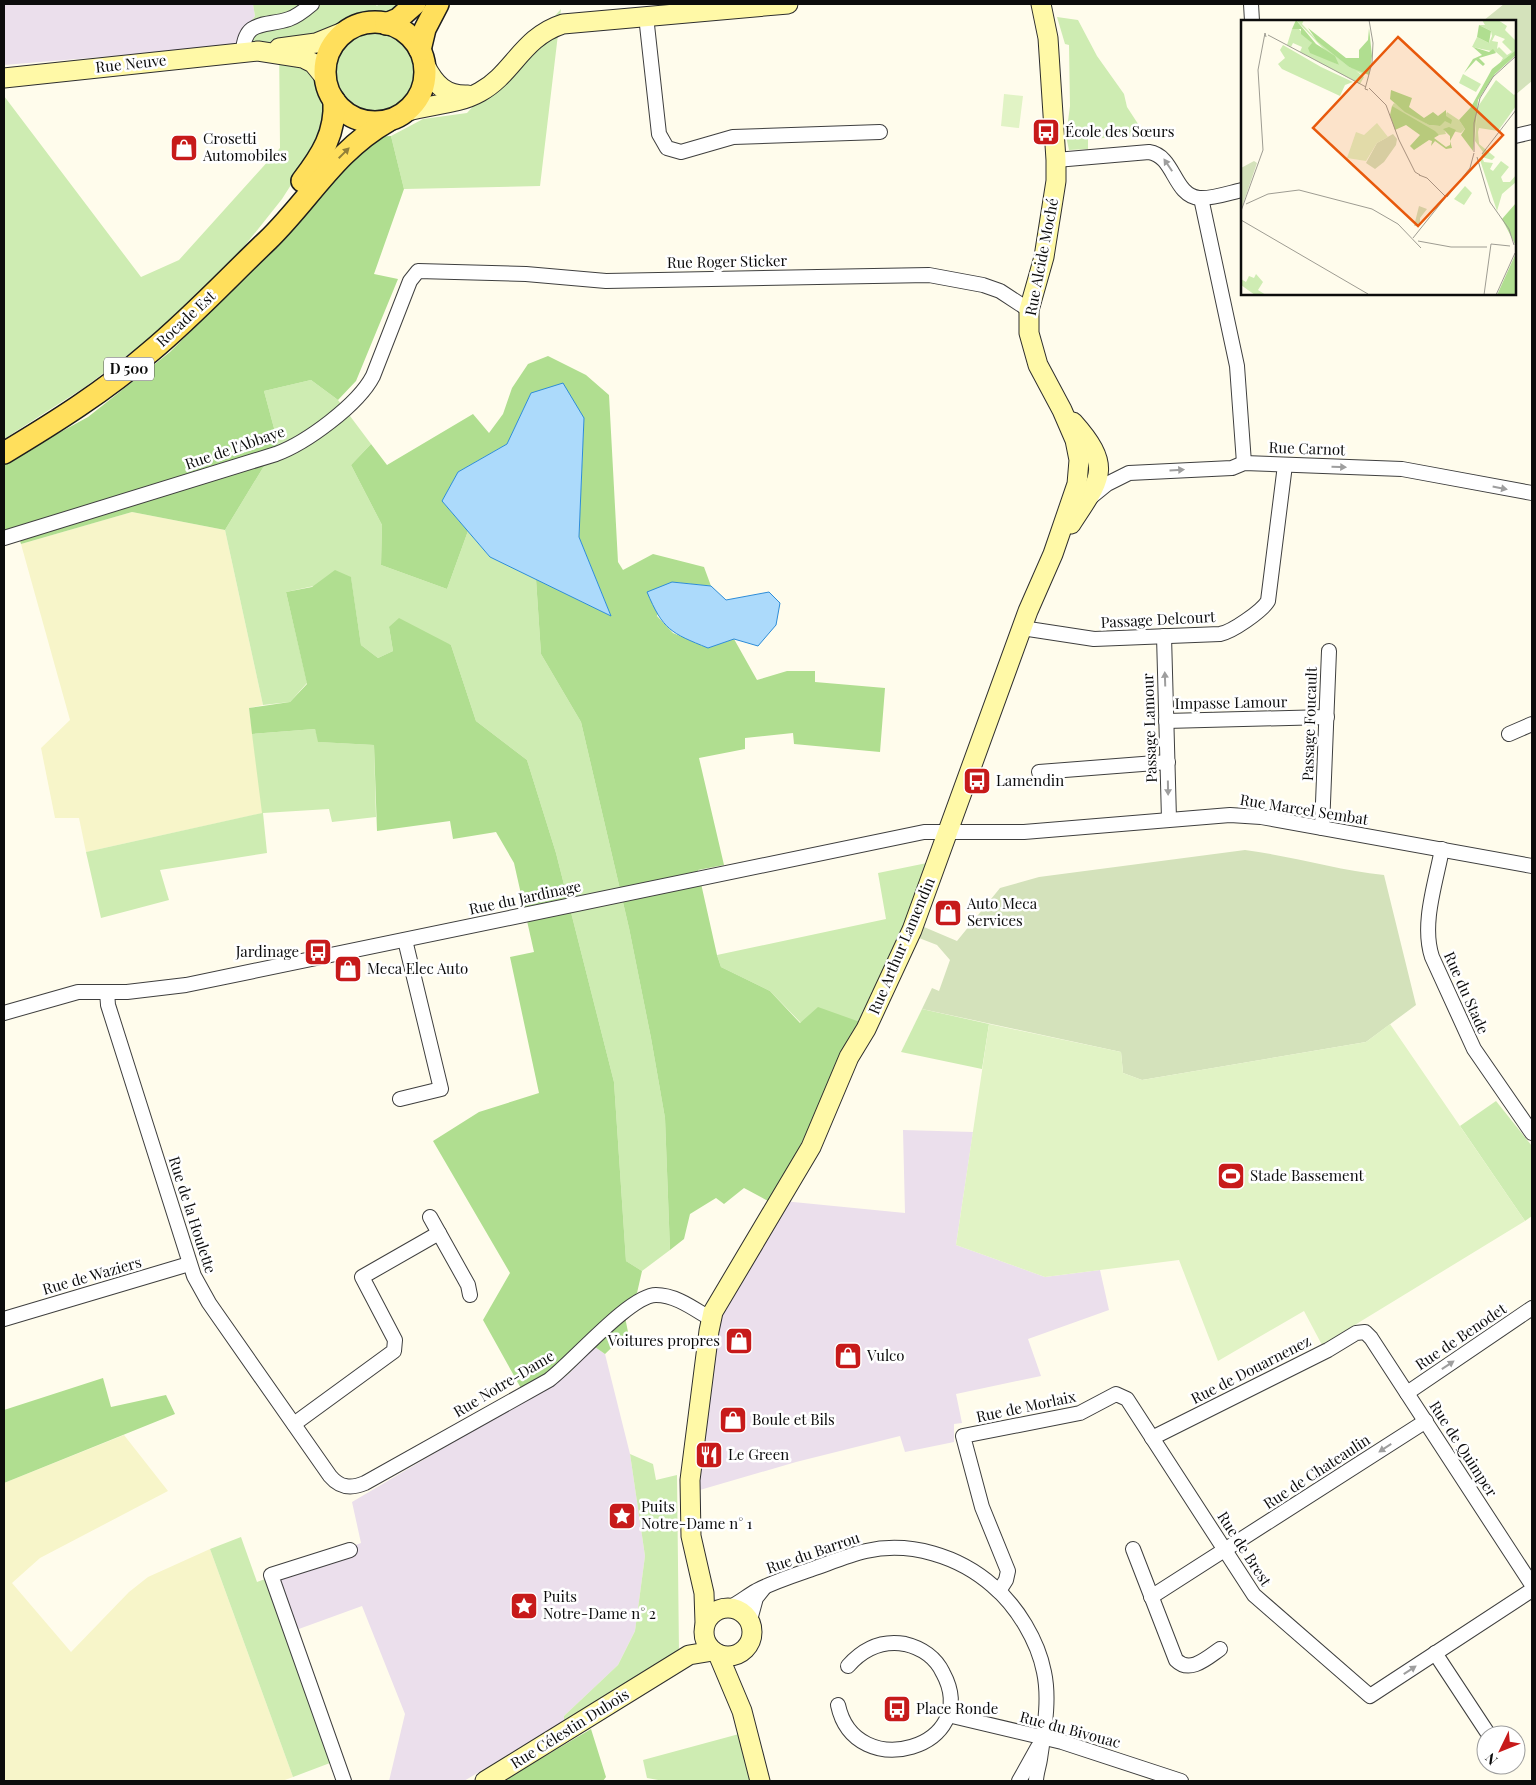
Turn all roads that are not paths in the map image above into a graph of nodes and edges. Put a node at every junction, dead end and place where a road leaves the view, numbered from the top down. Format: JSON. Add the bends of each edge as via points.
{"nodes":[{"id":1,"x":312,"y":4,"type":"edge"},
{"id":2,"x":415,"y":4,"type":"edge"},
{"id":3,"x":438,"y":4,"type":"edge"},
{"id":4,"x":788,"y":4,"type":"edge"},
{"id":5,"x":1041,"y":4,"type":"edge"},
{"id":6,"x":1051,"y":4,"type":"edge"},
{"id":7,"x":1251,"y":4,"type":"edge"},
{"id":8,"x":646,"y":16,"type":"junction"},
{"id":9,"x":1252,"y":20,"type":"edge"},
{"id":10,"x":386,"y":24,"type":"junction"},
{"id":11,"x":348,"y":30,"type":"junction"},
{"id":12,"x":1048,"y":38,"type":"junction"},
{"id":13,"x":251,"y":51,"type":"junction"},
{"id":14,"x":422,"y":58,"type":"junction"},
{"id":15,"x":4,"y":78,"type":"edge"},
{"id":16,"x":326,"y":79,"type":"junction"},
{"id":17,"x":475,"y":95,"type":"junction"},
{"id":18,"x":334,"y":100,"type":"junction"},
{"id":19,"x":397,"y":116,"type":"junction"},
{"id":20,"x":880,"y":132,"type":"dead end"},
{"id":21,"x":1532,"y":132,"type":"edge"},
{"id":22,"x":1516,"y":136,"type":"edge"},
{"id":23,"x":1056,"y":160,"type":"junction"},
{"id":24,"x":1241,"y":190,"type":"edge"},
{"id":25,"x":1201,"y":198,"type":"junction"},
{"id":26,"x":240,"y":266,"type":"junction"},
{"id":27,"x":418,"y":271,"type":"joint"},
{"id":28,"x":1029,"y":310,"type":"junction"},
{"id":29,"x":1062,"y":410,"type":"junction"},
{"id":30,"x":1075,"y":440,"type":"junction"},
{"id":31,"x":4,"y":453,"type":"edge"},
{"id":32,"x":1244,"y":463,"type":"junction"},
{"id":33,"x":1285,"y":465,"type":"junction"},
{"id":34,"x":1099,"y":467,"type":"junction"},
{"id":35,"x":1129,"y":473,"type":"junction"},
{"id":36,"x":1532,"y":493,"type":"edge"},
{"id":37,"x":1088,"y":499,"type":"junction"},
{"id":38,"x":4,"y":538,"type":"edge"},
{"id":39,"x":1053,"y":554,"type":"junction"},
{"id":40,"x":1022,"y":628,"type":"junction"},
{"id":41,"x":1164,"y":636,"type":"junction"},
{"id":42,"x":1329,"y":650,"type":"dead end"},
{"id":43,"x":1327,"y":717,"type":"junction"},
{"id":44,"x":1166,"y":721,"type":"junction"},
{"id":45,"x":1532,"y":724,"type":"edge"},
{"id":46,"x":1509,"y":734,"type":"dead end"},
{"id":47,"x":1168,"y":762,"type":"junction"},
{"id":48,"x":1039,"y":772,"type":"dead end"},
{"id":49,"x":1169,"y":819,"type":"junction"},
{"id":50,"x":1322,"y":828,"type":"junction"},
{"id":51,"x":949,"y":832,"type":"junction"},
{"id":52,"x":1442,"y":850,"type":"junction"},
{"id":53,"x":1532,"y":866,"type":"edge"},
{"id":54,"x":405,"y":940,"type":"junction"},
{"id":55,"x":107,"y":992,"type":"junction"},
{"id":56,"x":4,"y":1013,"type":"edge"},
{"id":57,"x":400,"y":1099,"type":"dead end"},
{"id":58,"x":1532,"y":1133,"type":"edge"},
{"id":59,"x":430,"y":1217,"type":"dead end"},
{"id":60,"x":439,"y":1233,"type":"junction"},
{"id":61,"x":189,"y":1264,"type":"junction"},
{"id":62,"x":470,"y":1295,"type":"dead end"},
{"id":63,"x":1532,"y":1308,"type":"edge"},
{"id":64,"x":4,"y":1319,"type":"edge"},
{"id":65,"x":711,"y":1319,"type":"junction"},
{"id":66,"x":1365,"y":1332,"type":"joint"},
{"id":67,"x":1408,"y":1393,"type":"junction"},
{"id":68,"x":1120,"y":1394,"type":"joint"},
{"id":69,"x":1426,"y":1421,"type":"junction"},
{"id":70,"x":294,"y":1424,"type":"junction"},
{"id":71,"x":1152,"y":1438,"type":"junction"},
{"id":72,"x":354,"y":1486,"type":"joint"},
{"id":73,"x":690,"y":1516,"type":"junction"},
{"id":74,"x":1133,"y":1549,"type":"dead end"},
{"id":75,"x":350,"y":1550,"type":"dead end"},
{"id":76,"x":1225,"y":1550,"type":"junction"},
{"id":77,"x":1532,"y":1585,"type":"edge"},
{"id":78,"x":764,"y":1587,"type":"junction"},
{"id":79,"x":1532,"y":1590,"type":"edge"},
{"id":80,"x":999,"y":1591,"type":"junction"},
{"id":81,"x":1151,"y":1597,"type":"junction"},
{"id":82,"x":728,"y":1607,"type":"junction"},
{"id":83,"x":750,"y":1620,"type":"junction"},
{"id":84,"x":705,"y":1625,"type":"junction"},
{"id":85,"x":744,"y":1650,"type":"junction"},
{"id":86,"x":1220,"y":1650,"type":"dead end"},
{"id":87,"x":716,"y":1652,"type":"junction"},
{"id":88,"x":1435,"y":1653,"type":"junction"},
{"id":89,"x":848,"y":1666,"type":"dead end"},
{"id":90,"x":654,"y":1676,"type":"junction"},
{"id":91,"x":838,"y":1705,"type":"dead end"},
{"id":92,"x":742,"y":1711,"type":"junction"},
{"id":93,"x":948,"y":1715,"type":"junction"},
{"id":94,"x":1482,"y":1725,"type":"edge"},
{"id":95,"x":1042,"y":1739,"type":"junction"},
{"id":96,"x":755,"y":1761,"type":"junction"},
{"id":97,"x":344,"y":1781,"type":"edge"},
{"id":98,"x":485,"y":1781,"type":"edge"},
{"id":99,"x":760,"y":1781,"type":"edge"},
{"id":100,"x":770,"y":1781,"type":"edge"},
{"id":101,"x":1019,"y":1781,"type":"edge"},
{"id":102,"x":1036,"y":1781,"type":"edge"},
{"id":103,"x":1181,"y":1781,"type":"edge"}],
"edges":[{"from":1,"to":13,"type":"street","via":[[289,19],[252,28],[245,35]]},
{"from":2,"to":10,"type":"main road"},
{"from":3,"to":14,"type":"main road","via":[[424,29]]},
{"from":4,"to":8,"type":"street"},
{"from":5,"to":12,"type":"street","name":"Rue Alcide Moché"},
{"from":6,"to":12,"type":"street","name":"Rue Alcide Moché"},
{"from":7,"to":9,"type":"street"},
{"from":8,"to":17,"type":"street","via":[[579,21],[548,30]]},
{"from":8,"to":20,"type":"street","via":[[659,134],[663,144],[672,150],[681,152],[733,137]]},
{"from":10,"to":11,"type":"main road","via":[[370,23]]},
{"from":10,"to":14,"type":"main road","via":[[406,33]]},
{"from":11,"to":13,"type":"street","name":"Rue Neuve","via":[[316,43]]},
{"from":11,"to":16,"type":"main road","via":[[330,51]]},
{"from":12,"to":23,"type":"street","name":"Rue Alcide Moché"},
{"from":13,"to":15,"type":"street","name":"Rue Neuve"},
{"from":13,"to":16,"type":"street","name":"Rue Neuve","via":[[304,58],[313,63]]},
{"from":14,"to":17,"type":"street","via":[[435,82],[444,90],[458,95]]},
{"from":14,"to":19,"type":"main road","via":[[425,77],[420,94]]},
{"from":16,"to":18,"type":"main road"},
{"from":17,"to":19,"type":"street"},
{"from":18,"to":19,"type":"main road","via":[[355,118],[371,122]]},
{"from":18,"to":26,"type":"main road","number":"D 500","via":[[335,120],[328,142]]},
{"from":26,"to":19,"type":"main road","number":"D 500","one_way":true,"via":[[275,232],[347,149]]},
{"from":21,"to":22,"type":"street"},
{"from":25,"to":23,"type":"street","one_way":true,"via":[[1183,188],[1166,160],[1154,153]]},
{"from":23,"to":28,"type":"street","name":"Rue Alcide Moché","via":[[1054,199],[1044,257]]},
{"from":24,"to":25,"type":"street"},
{"from":25,"to":32,"type":"street","via":[[1238,366]]},
{"from":26,"to":31,"type":"main road","name":"Rocade Est","number":"D 500","via":[[181,325],[128,370]]},
{"from":27,"to":28,"type":"street","name":"Rue Roger Sticker","via":[[526,274],[606,281],[929,274],[991,288]]},
{"from":27,"to":38,"type":"street","name":"Rue de l'Abbaye","via":[[410,280],[366,388],[344,411],[299,443],[276,454]]},
{"from":28,"to":29,"type":"street","name":"Rue Alcide Moché","via":[[1029,333],[1038,365]]},
{"from":29,"to":30,"type":"street"},
{"from":29,"to":34,"type":"street","via":[[1092,447]]},
{"from":30,"to":34,"type":"street"},
{"from":30,"to":39,"type":"street","via":[[1079,460],[1077,484]]},
{"from":32,"to":33,"type":"street","name":"Rue Carnot"},
{"from":35,"to":32,"type":"street","name":"Rue Carnot","one_way":true,"via":[[1232,468]]},
{"from":33,"to":36,"type":"street","name":"Rue Carnot","one_way":true,"via":[[1402,469]]},
{"from":33,"to":41,"type":"street","name":"Passage Delcourt","via":[[1266,605],[1225,633]]},
{"from":34,"to":35,"type":"street"},
{"from":34,"to":37,"type":"street","via":[[1097,482]]},
{"from":35,"to":37,"type":"street","name":"Rue Carnot","via":[[1099,489]]},
{"from":37,"to":39,"type":"street"},
{"from":39,"to":40,"type":"street","name":"Rue Arthur Lamendin"},
{"from":40,"to":41,"type":"street","name":"Passage Delcourt","via":[[1088,639]]},
{"from":40,"to":51,"type":"street","name":"Rue Arthur Lamendin"},
{"from":44,"to":41,"type":"street","name":"Passage Lamour","one_way":true},
{"from":42,"to":43,"type":"street","name":"Passage Foucault"},
{"from":43,"to":44,"type":"street","name":"Impasse Lamour"},
{"from":43,"to":50,"type":"street","name":"Passage Foucault"},
{"from":44,"to":47,"type":"street","name":"Passage Lamour"},
{"from":45,"to":46,"type":"street"},
{"from":47,"to":48,"type":"street"},
{"from":47,"to":49,"type":"street","name":"Passage Lamour","one_way":true},
{"from":49,"to":50,"type":"street","name":"Rue Marcel Sembat","via":[[1230,815]]},
{"from":49,"to":51,"type":"street","name":"Rue Marcel Sembat","via":[[1024,832]]},
{"from":50,"to":52,"type":"street","name":"Rue Marcel Sembat"},
{"from":51,"to":54,"type":"street","name":"Rue du Jardinage","via":[[924,832]]},
{"from":51,"to":65,"type":"street","name":"Rue Arthur Lamendin","via":[[912,930],[850,1057],[815,1138]]},
{"from":52,"to":53,"type":"street","name":"Rue Marcel Sembat"},
{"from":52,"to":58,"type":"street","name":"Rue du Stade","via":[[1429,924],[1428,941],[1432,957],[1468,1040]]},
{"from":54,"to":55,"type":"street","name":"Rue du Jardinage","via":[[178,987]]},
{"from":54,"to":57,"type":"street","via":[[441,1089]]},
{"from":55,"to":56,"type":"street","name":"Rue du Jardinage","via":[[78,992]]},
{"from":55,"to":61,"type":"street","name":"Rue de la Houlette","via":[[108,1005]]},
{"from":59,"to":60,"type":"street"},
{"from":60,"to":62,"type":"street","via":[[468,1285]]},
{"from":60,"to":70,"type":"street","via":[[362,1277],[395,1340],[394,1351]]},
{"from":61,"to":64,"type":"street","name":"Rue de Waziers"},
{"from":61,"to":70,"type":"street","name":"Rue de la Houlette","via":[[209,1303]]},
{"from":67,"to":63,"type":"street","name":"Rue de Benodet","one_way":true},
{"from":65,"to":72,"type":"street","name":"Rue Notre-Dame","via":[[671,1298],[656,1295],[643,1298],[549,1380],[365,1483]]},
{"from":65,"to":73,"type":"street","via":[[691,1464]]},
{"from":66,"to":67,"type":"street","name":"Rue de Quimper"},
{"from":66,"to":71,"type":"street","name":"Rue de Douarnenez","via":[[1356,1333]]},
{"from":67,"to":69,"type":"street","name":"Rue de Quimper"},
{"from":68,"to":71,"type":"street","name":"Rue de Brest","via":[[1127,1399]]},
{"from":68,"to":80,"type":"street","name":"Rue de Morlaix","via":[[1111,1394],[1080,1413],[963,1436],[982,1507],[1008,1571]]},
{"from":69,"to":76,"type":"street","name":"Rue de Chateaulin","one_way":true},
{"from":69,"to":77,"type":"street","name":"Rue de Quimper"},
{"from":70,"to":72,"type":"street","name":"Rue de la Houlette","via":[[334,1481]]},
{"from":71,"to":76,"type":"street","name":"Rue de Brest"},
{"from":73,"to":82,"type":"street","via":[[712,1585]]},
{"from":73,"to":84,"type":"street","via":[[692,1544],[704,1593]]},
{"from":74,"to":81,"type":"street"},
{"from":75,"to":97,"type":"street","via":[[271,1575]]},
{"from":76,"to":81,"type":"street","name":"Rue de Chateaulin"},
{"from":76,"to":88,"type":"street","name":"Rue de Brest","one_way":true,"via":[[1258,1600],[1370,1696]]},
{"from":78,"to":80,"type":"street","name":"Rue du Barrou","via":[[857,1553],[894,1548],[923,1551],[950,1559],[978,1574]]},
{"from":78,"to":82,"type":"street","name":"Rue du Barrou"},
{"from":78,"to":83,"type":"street","name":"Rue du Barrou","via":[[754,1603]]},
{"from":79,"to":88,"type":"street"},
{"from":80,"to":95,"type":"street","name":"Rue du Barrou","via":[[1018,1614],[1041,1660],[1046,1684]]},
{"from":81,"to":86,"type":"street","via":[[1173,1655],[1180,1664],[1192,1666]]},
{"from":82,"to":83,"type":"street","via":[[740,1610]]},
{"from":82,"to":84,"type":"street","via":[[714,1612]]},
{"from":83,"to":85,"type":"street","via":[[752,1636]]},
{"from":84,"to":87,"type":"street","via":[[705,1640]]},
{"from":84,"to":90,"type":"street","name":"Rue Célestin Dubois","via":[[686,1649]]},
{"from":85,"to":87,"type":"street","via":[[732,1656]]},
{"from":85,"to":92,"type":"street","via":[[739,1674]]},
{"from":87,"to":90,"type":"street","name":"Rue Célestin Dubois","via":[[693,1653]]},
{"from":87,"to":92,"type":"street"},
{"from":88,"to":94,"type":"street"},
{"from":89,"to":93,"type":"street","via":[[862,1653],[880,1645],[899,1643],[918,1648],[934,1660],[945,1676],[950,1695]]},
{"from":90,"to":98,"type":"street","name":"Rue Célestin Dubois"},
{"from":91,"to":93,"type":"street","via":[[844,1725],[856,1741],[874,1752],[894,1756],[924,1747],[939,1733]]},
{"from":92,"to":96,"type":"street"},
{"from":93,"to":95,"type":"street","name":"Rue du Bivouac"},
{"from":95,"to":101,"type":"street"},
{"from":95,"to":102,"type":"street","name":"Rue du Barrou"},
{"from":95,"to":103,"type":"street","name":"Rue du Bivouac","via":[[1079,1747]]},
{"from":96,"to":99,"type":"street"},
{"from":96,"to":100,"type":"street"}]}
